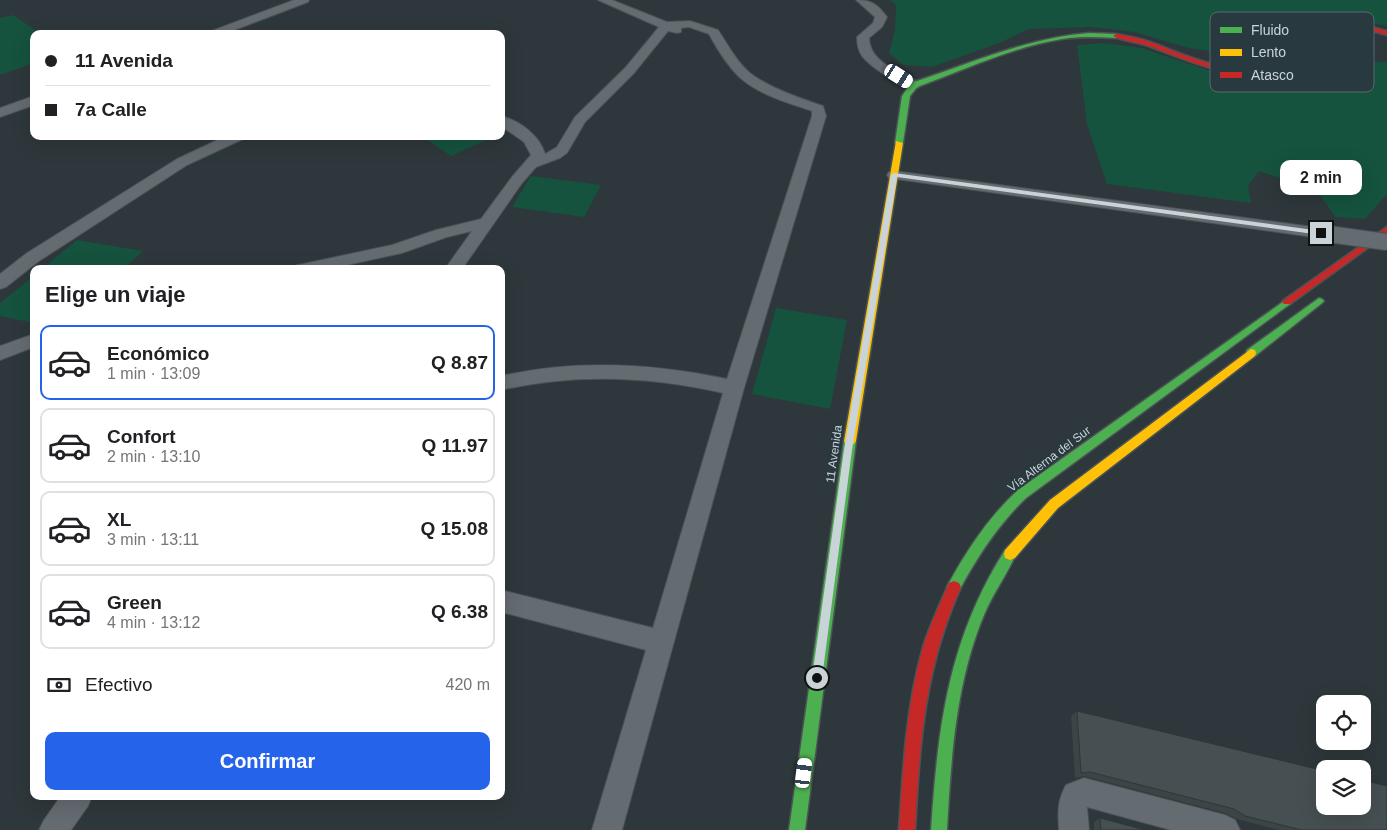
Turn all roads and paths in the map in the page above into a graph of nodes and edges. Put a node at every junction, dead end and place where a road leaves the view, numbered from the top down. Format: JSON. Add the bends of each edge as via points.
{"nodes":[{"id":1,"x":304,"y":0,"type":"edge"},
{"id":2,"x":603,"y":0,"type":"edge"},
{"id":3,"x":861,"y":0,"type":"edge"},
{"id":4,"x":666,"y":26,"type":"junction"},
{"id":5,"x":224,"y":30,"type":"edge"},
{"id":6,"x":1374,"y":30,"type":"edge"},
{"id":7,"x":1387,"y":33,"type":"edge"},
{"id":8,"x":1210,"y":65,"type":"edge"},
{"id":9,"x":914,"y":85,"type":"junction"},
{"id":10,"x":30,"y":102,"type":"edge"},
{"id":11,"x":0,"y":113,"type":"edge"},
{"id":12,"x":505,"y":122,"type":"edge"},
{"id":13,"x":229,"y":140,"type":"edge"},
{"id":14,"x":534,"y":163,"type":"junction"},
{"id":15,"x":894,"y":175,"type":"junction"},
{"id":16,"x":486,"y":223,"type":"junction"},
{"id":17,"x":1387,"y":230,"type":"edge"},
{"id":18,"x":1386,"y":248,"type":"edge"},
{"id":19,"x":322,"y":265,"type":"edge"},
{"id":20,"x":456,"y":265,"type":"edge"},
{"id":21,"x":0,"y":283,"type":"edge"},
{"id":22,"x":1329,"y":294,"type":"dead end"},
{"id":23,"x":30,"y":342,"type":"edge"},
{"id":24,"x":0,"y":353,"type":"edge"},
{"id":25,"x":505,"y":382,"type":"edge"},
{"id":26,"x":734,"y":388,"type":"junction"},
{"id":27,"x":505,"y":602,"type":"edge"},
{"id":28,"x":661,"y":642,"type":"junction"},
{"id":29,"x":75,"y":800,"type":"edge"},
{"id":30,"x":54,"y":830,"type":"edge"},
{"id":31,"x":607,"y":830,"type":"edge"},
{"id":32,"x":797,"y":830,"type":"edge"},
{"id":33,"x":907,"y":830,"type":"edge"},
{"id":34,"x":939,"y":830,"type":"edge"},
{"id":35,"x":1074,"y":830,"type":"edge"},
{"id":36,"x":1226,"y":830,"type":"edge"}],
"edges":[{"from":1,"to":5,"type":"street"},
{"from":2,"to":4,"type":"street"},
{"from":3,"to":9,"type":"street","via":[[882,17],[878,25],[863,37],[866,52],[877,64]]},
{"from":4,"to":14,"type":"street","via":[[630,70],[580,120],[562,150]]},
{"from":4,"to":26,"type":"street","via":[[722,47],[748,78],[773,92],[818,109],[819,116]]},
{"from":6,"to":7,"type":"main road"},
{"from":8,"to":9,"type":"main road","via":[[1134,40],[1070,33],[1043,38]]},
{"from":9,"to":15,"type":"main road","name":"11 Avenida","via":[[906,96]]},
{"from":10,"to":11,"type":"street"},
{"from":12,"to":14,"type":"street","via":[[530,138],[537,147],[538,156]]},
{"from":13,"to":21,"type":"street","via":[[182,162],[33,257]]},
{"from":14,"to":16,"type":"street","via":[[517,180]]},
{"from":15,"to":18,"type":"street","bridge":true,"via":[[1321,233]]},
{"from":15,"to":32,"type":"main road","name":"11 Avenida","via":[[848,450]]},
{"from":16,"to":19,"type":"street","via":[[442,233],[396,249]]},
{"from":16,"to":20,"type":"street"},
{"from":17,"to":33,"type":"main road","name":"Vía Alterna del Sur","via":[[1045,477],[1011,505],[988,532],[951,593],[932,637],[919,697]]},
{"from":22,"to":34,"type":"main road","via":[[1054,504],[1001,567],[983,601],[967,643],[941,797]]},
{"from":23,"to":24,"type":"street"},
{"from":25,"to":26,"type":"street","via":[[528,376],[654,372]]},
{"from":26,"to":28,"type":"street"},
{"from":27,"to":28,"type":"street"},
{"from":28,"to":31,"type":"street"},
{"from":29,"to":30,"type":"street"},
{"from":35,"to":36,"type":"street","via":[[1072,803],[1076,795],[1084,792]]}]}
